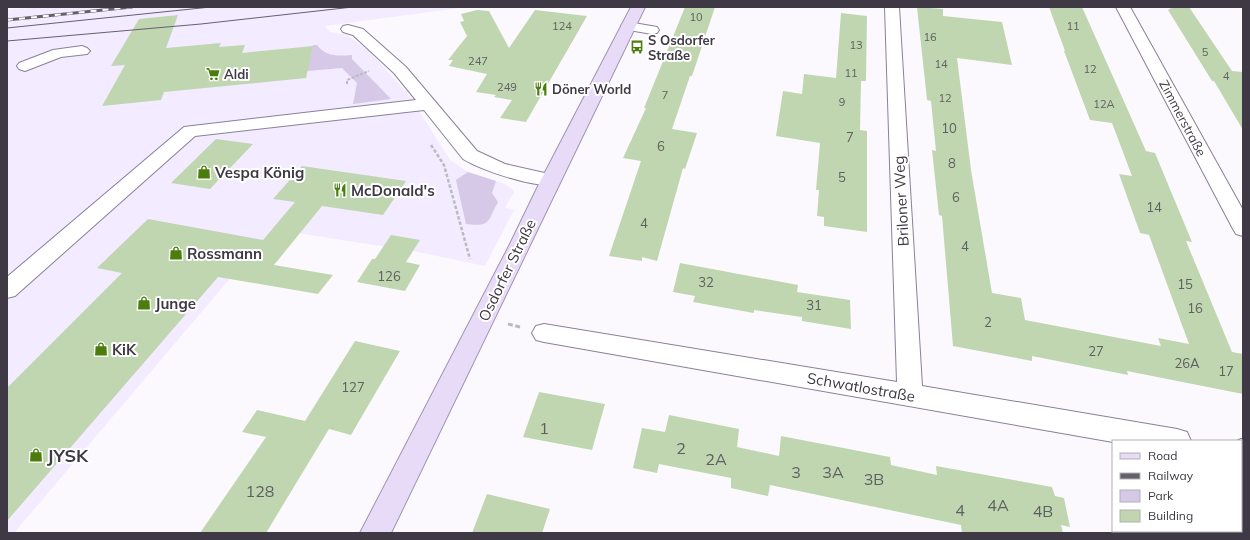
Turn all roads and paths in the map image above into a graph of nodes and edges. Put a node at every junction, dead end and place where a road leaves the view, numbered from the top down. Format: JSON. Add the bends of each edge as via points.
{"nodes":[{"id":1,"x":638,"y":7,"type":"edge"},
{"id":2,"x":892,"y":7,"type":"edge"},
{"id":3,"x":1123,"y":7,"type":"edge"},
{"id":4,"x":628,"y":26,"type":"junction"},
{"id":5,"x":348,"y":29,"type":"dead end"},
{"id":6,"x":652,"y":30,"type":"dead end"},
{"id":7,"x":82,"y":51,"type":"dead end"},
{"id":8,"x":25,"y":66,"type":"dead end"},
{"id":9,"x":369,"y":72,"type":"dead end"},
{"id":10,"x":347,"y":84,"type":"dead end"},
{"id":11,"x":429,"y":104,"type":"junction"},
{"id":12,"x":551,"y":180,"type":"junction"},
{"id":13,"x":461,"y":228,"type":"dead end"},
{"id":14,"x":1243,"y":229,"type":"edge"},
{"id":15,"x":470,"y":259,"type":"dead end"},
{"id":16,"x":7,"y":290,"type":"edge"},
{"id":17,"x":544,"y":333,"type":"dead end"},
{"id":18,"x":910,"y":395,"type":"junction"},
{"id":19,"x":1171,"y":440,"type":"edge"},
{"id":20,"x":375,"y":533,"type":"edge"}],
"edges":[{"from":1,"to":4,"type":"main road","name":"Osdorfer Straße"},
{"from":2,"to":18,"type":"street","name":"Briloner Weg"},
{"from":3,"to":14,"type":"street","name":"Zimmerstraße"},
{"from":4,"to":6,"type":"street"},
{"from":4,"to":12,"type":"main road","name":"Osdorfer Straße"},
{"from":5,"to":11,"type":"street","via":[[358,32],[390,61]]},
{"from":7,"to":8,"type":"street","via":[[58,53]]},
{"from":9,"to":10,"type":"path","via":[[347,80]]},
{"from":11,"to":12,"type":"street","via":[[465,150],[476,159],[498,168]]},
{"from":11,"to":16,"type":"street","via":[[190,131]]},
{"from":12,"to":20,"type":"main road","name":"Osdorfer Straße"},
{"from":13,"to":15,"type":"path"},
{"from":17,"to":18,"type":"street","name":"Schwatlostraße"},
{"from":18,"to":19,"type":"street","name":"Schwatlostraße"}]}
